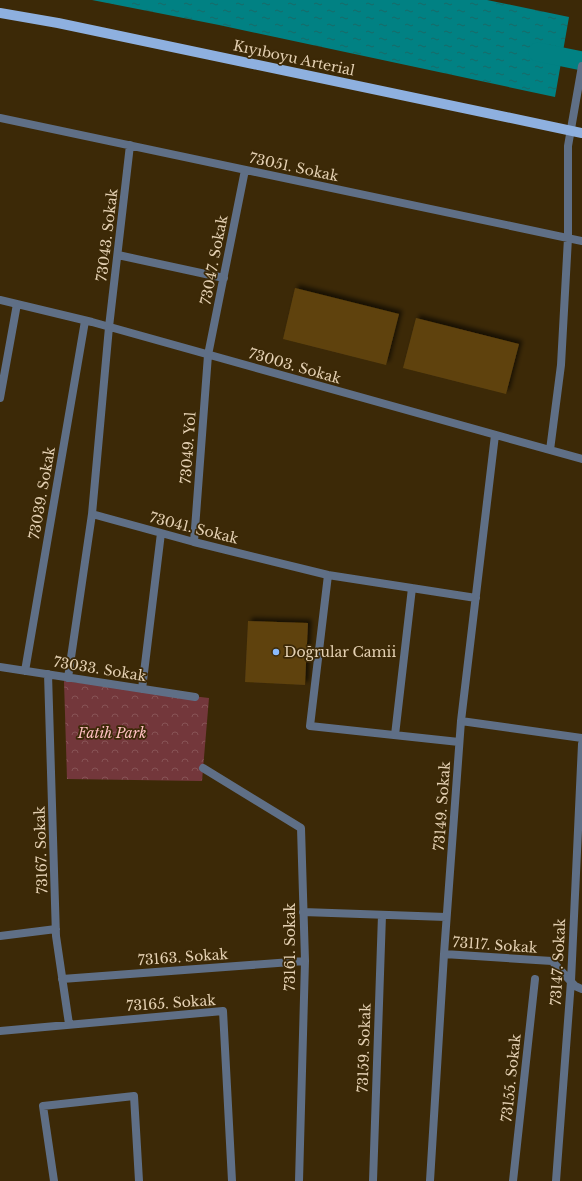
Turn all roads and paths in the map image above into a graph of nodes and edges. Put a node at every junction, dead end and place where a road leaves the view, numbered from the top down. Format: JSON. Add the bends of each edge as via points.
{"nodes":[{"id":1,"x":0,"y":13,"type":"edge"},
{"id":2,"x":582,"y":66,"type":"edge"},
{"id":3,"x":0,"y":118,"type":"edge"},
{"id":4,"x":571,"y":131,"type":"junction"},
{"id":5,"x":582,"y":133,"type":"edge"},
{"id":6,"x":130,"y":145,"type":"junction"},
{"id":7,"x":245,"y":170,"type":"junction"},
{"id":8,"x":568,"y":238,"type":"junction"},
{"id":9,"x":582,"y":241,"type":"edge"},
{"id":10,"x":118,"y":255,"type":"junction"},
{"id":11,"x":224,"y":278,"type":"junction"},
{"id":12,"x":0,"y":300,"type":"edge"},
{"id":13,"x":17,"y":304,"type":"junction"},
{"id":14,"x":85,"y":321,"type":"junction"},
{"id":15,"x":109,"y":327,"type":"junction"},
{"id":16,"x":208,"y":355,"type":"junction"},
{"id":17,"x":0,"y":398,"type":"edge"},
{"id":18,"x":495,"y":435,"type":"junction"},
{"id":19,"x":550,"y":450,"type":"junction"},
{"id":20,"x":582,"y":459,"type":"edge"},
{"id":21,"x":92,"y":514,"type":"junction"},
{"id":22,"x":161,"y":533,"type":"junction"},
{"id":23,"x":194,"y":542,"type":"junction"},
{"id":24,"x":328,"y":575,"type":"junction"},
{"id":25,"x":412,"y":588,"type":"junction"},
{"id":26,"x":476,"y":598,"type":"junction"},
{"id":27,"x":0,"y":667,"type":"edge"},
{"id":28,"x":25,"y":671,"type":"junction"},
{"id":29,"x":48,"y":674,"type":"junction"},
{"id":30,"x":68,"y":678,"type":"junction"},
{"id":31,"x":142,"y":689,"type":"junction"},
{"id":32,"x":195,"y":697,"type":"dead end"},
{"id":33,"x":461,"y":720,"type":"junction"},
{"id":34,"x":395,"y":735,"type":"junction"},
{"id":35,"x":582,"y":738,"type":"edge"},
{"id":36,"x":460,"y":742,"type":"junction"},
{"id":37,"x":582,"y":744,"type":"edge"},
{"id":38,"x":203,"y":768,"type":"dead end"},
{"id":39,"x":303,"y":912,"type":"junction"},
{"id":40,"x":382,"y":915,"type":"junction"},
{"id":41,"x":446,"y":917,"type":"junction"},
{"id":42,"x":56,"y":929,"type":"junction"},
{"id":43,"x":0,"y":936,"type":"edge"},
{"id":44,"x":444,"y":954,"type":"junction"},
{"id":45,"x":305,"y":961,"type":"junction"},
{"id":46,"x":535,"y":978,"type":"dead end"},
{"id":47,"x":62,"y":979,"type":"junction"},
{"id":48,"x":571,"y":981,"type":"junction"},
{"id":49,"x":582,"y":989,"type":"edge"},
{"id":50,"x":68,"y":1024,"type":"junction"},
{"id":51,"x":0,"y":1030,"type":"edge"},
{"id":52,"x":54,"y":1181,"type":"edge"},
{"id":53,"x":139,"y":1181,"type":"edge"},
{"id":54,"x":232,"y":1181,"type":"edge"},
{"id":55,"x":299,"y":1181,"type":"edge"},
{"id":56,"x":373,"y":1181,"type":"edge"},
{"id":57,"x":430,"y":1181,"type":"edge"},
{"id":58,"x":513,"y":1181,"type":"edge"},
{"id":59,"x":556,"y":1181,"type":"edge"}],
"edges":[{"from":1,"to":4,"type":"main road","name":"Kıyıboyu Arterial","via":[[66,24]]},
{"from":2,"to":4,"type":"street"},
{"from":3,"to":6,"type":"street","name":"73051. Sokak"},
{"from":4,"to":5,"type":"main road","name":"Kıyıboyu Arterial"},
{"from":4,"to":8,"type":"street","via":[[568,146]]},
{"from":6,"to":7,"type":"street","name":"73051. Sokak"},
{"from":6,"to":10,"type":"street","name":"73043. Sokak"},
{"from":7,"to":8,"type":"street","name":"73051. Sokak"},
{"from":7,"to":11,"type":"street","name":"73047. Sokak"},
{"from":8,"to":9,"type":"street","name":"73051. Sokak"},
{"from":8,"to":19,"type":"street","via":[[561,365]]},
{"from":10,"to":11,"type":"street"},
{"from":10,"to":15,"type":"street","name":"73043. Sokak"},
{"from":11,"to":16,"type":"street","name":"73047. Sokak"},
{"from":12,"to":13,"type":"street","name":"73003. Sokak"},
{"from":13,"to":14,"type":"street","name":"73003. Sokak"},
{"from":13,"to":17,"type":"street"},
{"from":14,"to":15,"type":"street","name":"73003. Sokak"},
{"from":14,"to":28,"type":"street","name":"73039. Sokak"},
{"from":15,"to":16,"type":"street","name":"73003. Sokak"},
{"from":15,"to":21,"type":"street"},
{"from":16,"to":18,"type":"street","name":"73003. Sokak"},
{"from":16,"to":23,"type":"street","name":"73049. Yol"},
{"from":18,"to":19,"type":"street","name":"73003. Sokak"},
{"from":18,"to":26,"type":"street","name":"73149. Sokak"},
{"from":19,"to":20,"type":"street","name":"73003. Sokak"},
{"from":21,"to":22,"type":"street","name":"73041. Sokak"},
{"from":21,"to":30,"type":"street"},
{"from":22,"to":23,"type":"street","name":"73041. Sokak"},
{"from":22,"to":31,"type":"street"},
{"from":23,"to":24,"type":"street","name":"73041. Sokak"},
{"from":24,"to":25,"type":"street","name":"73041. Sokak"},
{"from":24,"to":34,"type":"street","via":[[310,726]]},
{"from":25,"to":26,"type":"street","name":"73041. Sokak"},
{"from":25,"to":34,"type":"street"},
{"from":26,"to":33,"type":"street","name":"73149. Sokak"},
{"from":27,"to":28,"type":"street","name":"73033. Sokak"},
{"from":28,"to":29,"type":"street","name":"73033. Sokak"},
{"from":29,"to":30,"type":"street","name":"73033. Sokak"},
{"from":29,"to":42,"type":"street","name":"73167. Sokak"},
{"from":30,"to":31,"type":"street","name":"73033. Sokak"},
{"from":31,"to":32,"type":"street","name":"73033. Sokak"},
{"from":33,"to":35,"type":"street"},
{"from":33,"to":36,"type":"street","name":"73149. Sokak"},
{"from":34,"to":36,"type":"street"},
{"from":36,"to":41,"type":"street","name":"73149. Sokak"},
{"from":37,"to":48,"type":"street","name":"73147. Sokak"},
{"from":38,"to":39,"type":"street","name":"73161. Sokak","via":[[301,828]]},
{"from":39,"to":40,"type":"street","name":"73117. Sokak"},
{"from":39,"to":45,"type":"street","name":"73161. Sokak"},
{"from":40,"to":41,"type":"street","name":"73117. Sokak"},
{"from":40,"to":56,"type":"street","name":"73159. Sokak"},
{"from":41,"to":44,"type":"street","name":"73149. Sokak"},
{"from":42,"to":43,"type":"street"},
{"from":42,"to":47,"type":"street","name":"73167. Sokak"},
{"from":44,"to":48,"type":"street","name":"73117. Sokak","via":[[552,961]]},
{"from":44,"to":57,"type":"street","name":"73149. Sokak"},
{"from":45,"to":47,"type":"street","name":"73163. Sokak"},
{"from":45,"to":55,"type":"street","name":"73161. Sokak"},
{"from":46,"to":58,"type":"street","name":"73155. Sokak"},
{"from":47,"to":50,"type":"street","name":"73167. Sokak"},
{"from":48,"to":49,"type":"street","name":"73117. Sokak"},
{"from":48,"to":59,"type":"street","name":"73147. Sokak"},
{"from":50,"to":51,"type":"street","name":"73165. Sokak"},
{"from":50,"to":54,"type":"street","name":"73165. Sokak","via":[[223,1011]]},
{"from":52,"to":53,"type":"street","via":[[43,1106],[134,1096]]}]}
